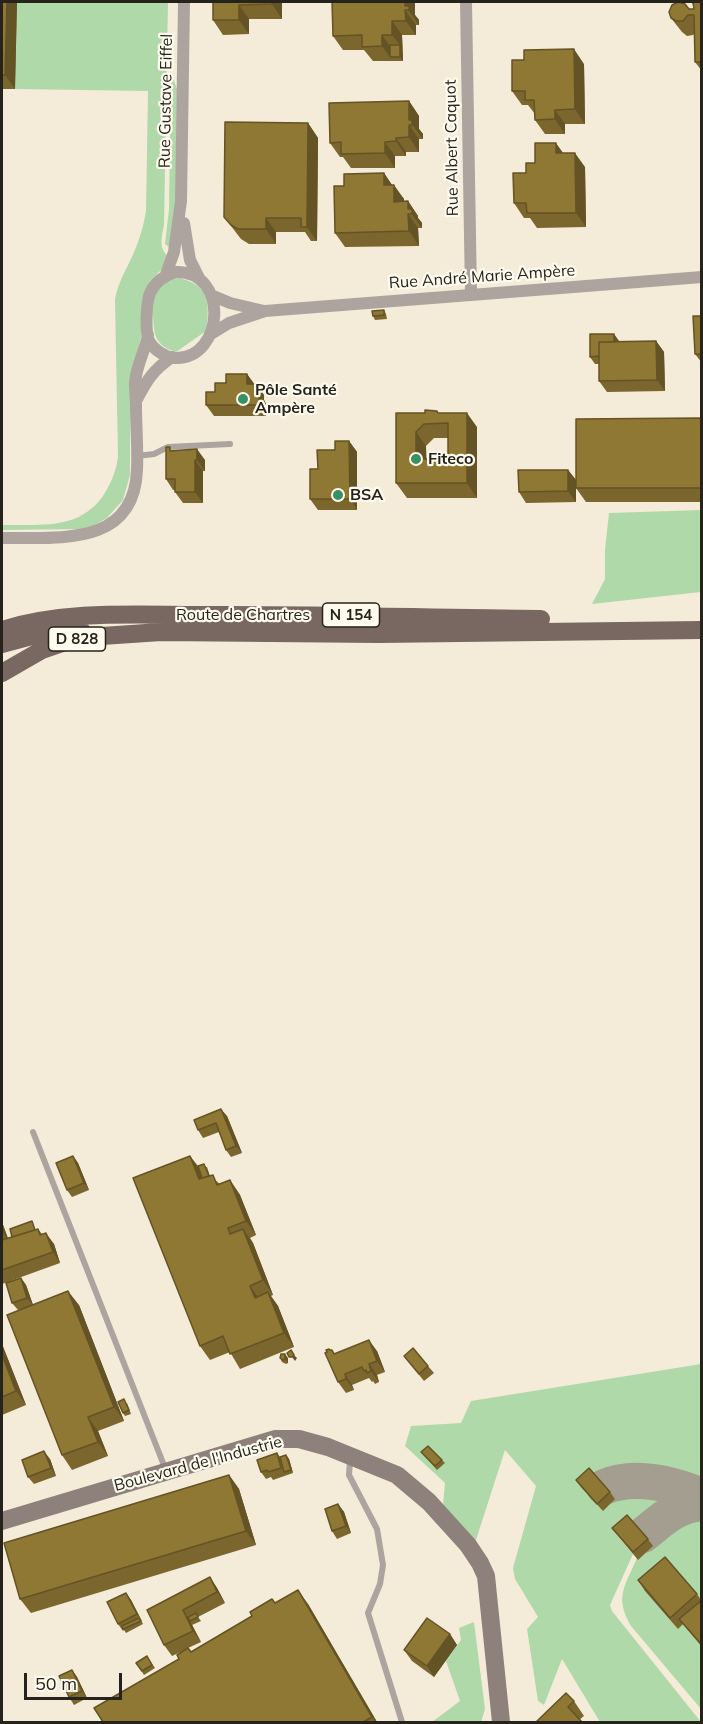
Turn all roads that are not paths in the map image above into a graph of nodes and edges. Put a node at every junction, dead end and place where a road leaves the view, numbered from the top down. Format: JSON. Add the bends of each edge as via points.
{"nodes":[{"id":1,"x":184,"y":2,"type":"edge"},
{"id":2,"x":466,"y":2,"type":"edge"},
{"id":3,"x":181,"y":201,"type":"junction"},
{"id":4,"x":165,"y":277,"type":"junction"},
{"id":5,"x":702,"y":277,"type":"edge"},
{"id":6,"x":199,"y":278,"type":"junction"},
{"id":7,"x":471,"y":294,"type":"junction"},
{"id":8,"x":212,"y":295,"type":"junction"},
{"id":9,"x":265,"y":311,"type":"junction"},
{"id":10,"x":211,"y":334,"type":"junction"},
{"id":11,"x":148,"y":335,"type":"junction"},
{"id":12,"x":172,"y":357,"type":"junction"},
{"id":13,"x":136,"y":402,"type":"junction"},
{"id":14,"x":230,"y":444,"type":"dead end"},
{"id":15,"x":137,"y":456,"type":"junction"},
{"id":16,"x":2,"y":538,"type":"edge"},
{"id":17,"x":702,"y":619,"type":"edge"},
{"id":18,"x":2,"y":630,"type":"edge"},
{"id":19,"x":702,"y":630,"type":"edge"},
{"id":20,"x":161,"y":632,"type":"junction"},
{"id":21,"x":2,"y":645,"type":"edge"},
{"id":22,"x":2,"y":673,"type":"edge"},
{"id":23,"x":33,"y":1132,"type":"dead end"},
{"id":24,"x":350,"y":1456,"type":"junction"},
{"id":25,"x":167,"y":1472,"type":"junction"},
{"id":26,"x":2,"y":1521,"type":"edge"},
{"id":27,"x":402,"y":1722,"type":"edge"},
{"id":28,"x":501,"y":1722,"type":"edge"}],
"edges":[{"from":1,"to":3,"type":"street","name":"Rue Gustave Eiffel"},
{"from":2,"to":7,"type":"street","name":"Rue Albert Caquot"},
{"from":3,"to":4,"type":"street","name":"Rue Gustave Eiffel","via":[[174,252]]},
{"from":3,"to":6,"type":"street","name":"Rue Gustave Eiffel","via":[[190,260]]},
{"from":4,"to":6,"type":"street","via":[[180,272]]},
{"from":4,"to":11,"type":"street","via":[[148,299]]},
{"from":5,"to":7,"type":"street","name":"Rue André Marie Ampère"},
{"from":6,"to":8,"type":"street"},
{"from":7,"to":9,"type":"street","name":"Rue André Marie Ampère"},
{"from":8,"to":9,"type":"street","name":"Rue André Marie Ampère"},
{"from":8,"to":10,"type":"street"},
{"from":9,"to":10,"type":"street","name":"Rue André Marie Ampère","via":[[229,323]]},
{"from":10,"to":12,"type":"street","via":[[192,353]]},
{"from":11,"to":12,"type":"street","via":[[155,348]]},
{"from":11,"to":13,"type":"street","via":[[136,375]]},
{"from":12,"to":13,"type":"street","via":[[147,380]]},
{"from":13,"to":15,"type":"street"},
{"from":14,"to":15,"type":"lane","via":[[168,447]]},
{"from":15,"to":16,"type":"street","via":[[132,496],[122,513],[107,526],[75,537]]},
{"from":17,"to":18,"type":"main road","name":"Route de Chartres","number":"N 154","via":[[97,615],[50,618]]},
{"from":19,"to":20,"type":"main road","number":"N 154"},
{"from":20,"to":21,"type":"main road","name":"Route de Chartres","number":"N 154","via":[[66,630]]},
{"from":20,"to":22,"type":"main road","number":"D 828","via":[[71,640],[42,650]]},
{"from":23,"to":25,"type":"lane"},
{"from":24,"to":25,"type":"street","name":"Boulevard de l'Industrie","via":[[299,1439],[275,1439]]},
{"from":24,"to":27,"type":"lane","via":[[350,1474],[377,1529],[383,1565],[368,1613]]},
{"from":24,"to":28,"type":"street","name":"Boulevard de l'Industrie","via":[[397,1475],[429,1502],[480,1563],[486,1576]]},
{"from":25,"to":26,"type":"street","name":"Boulevard de l'Industrie"}]}
